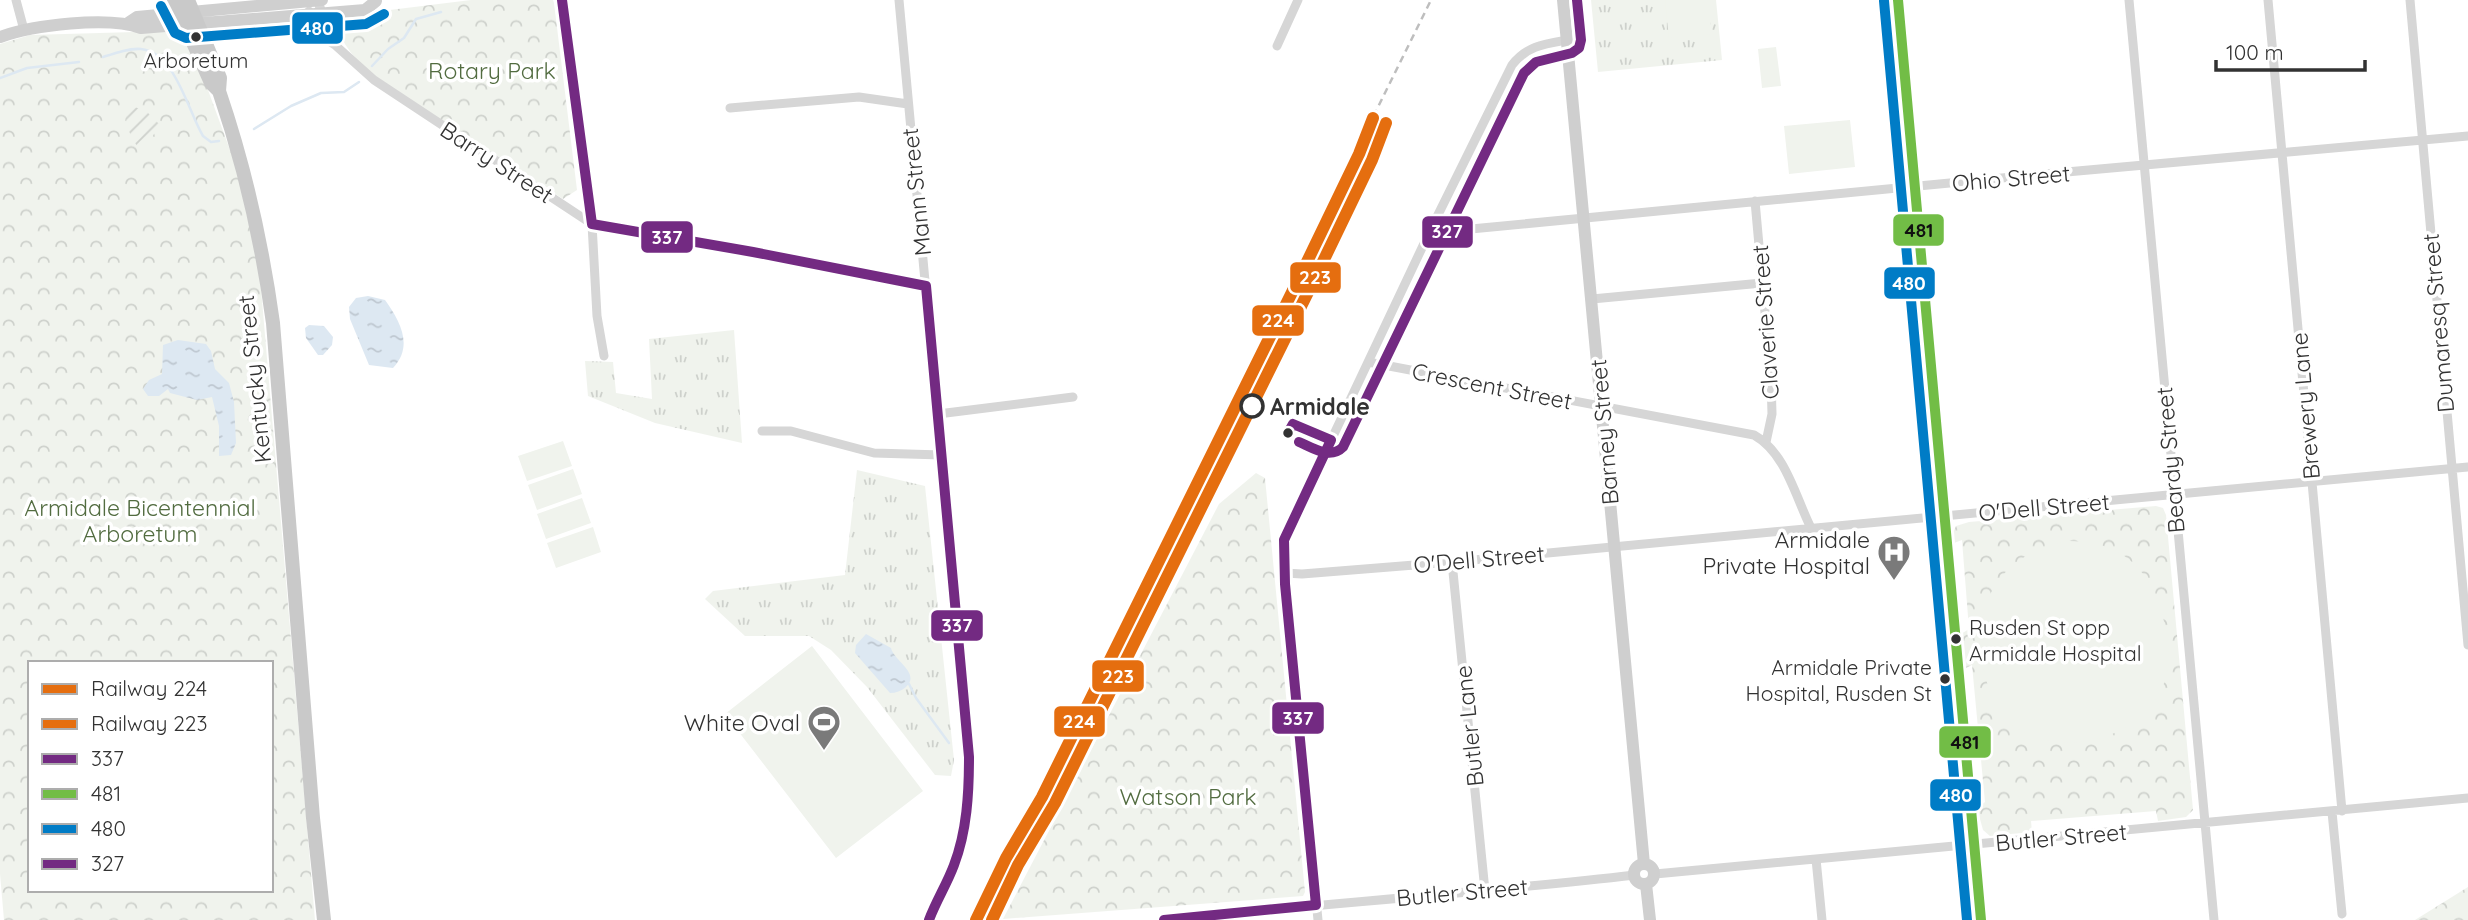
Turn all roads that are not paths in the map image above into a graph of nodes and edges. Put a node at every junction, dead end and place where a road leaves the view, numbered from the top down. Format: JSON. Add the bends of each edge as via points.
{"nodes":[{"id":1,"x":16,"y":0,"type":"edge"},
{"id":2,"x":225,"y":0,"type":"edge"},
{"id":3,"x":375,"y":0,"type":"edge"},
{"id":4,"x":382,"y":0,"type":"edge"},
{"id":5,"x":562,"y":0,"type":"edge"},
{"id":6,"x":899,"y":0,"type":"edge"},
{"id":7,"x":1298,"y":0,"type":"edge"},
{"id":8,"x":1563,"y":0,"type":"edge"},
{"id":9,"x":1898,"y":0,"type":"edge"},
{"id":10,"x":2129,"y":0,"type":"edge"},
{"id":11,"x":2268,"y":0,"type":"edge"},
{"id":12,"x":2410,"y":0,"type":"edge"},
{"id":13,"x":315,"y":6,"type":"edge"},
{"id":14,"x":245,"y":7,"type":"junction"},
{"id":15,"x":187,"y":12,"type":"edge"},
{"id":16,"x":24,"y":30,"type":"junction"},
{"id":17,"x":0,"y":37,"type":"edge"},
{"id":18,"x":1567,"y":40,"type":"junction"},
{"id":19,"x":1277,"y":46,"type":"dead end"},
{"id":20,"x":908,"y":104,"type":"junction"},
{"id":21,"x":730,"y":108,"type":"dead end"},
{"id":22,"x":2468,"y":136,"type":"edge"},
{"id":23,"x":2423,"y":140,"type":"junction"},
{"id":24,"x":2282,"y":152,"type":"junction"},
{"id":25,"x":2144,"y":165,"type":"junction"},
{"id":26,"x":1915,"y":186,"type":"junction"},
{"id":27,"x":1755,"y":201,"type":"junction"},
{"id":28,"x":1584,"y":217,"type":"junction"},
{"id":29,"x":592,"y":224,"type":"junction"},
{"id":30,"x":1429,"y":233,"type":"junction"},
{"id":31,"x":1762,"y":282,"type":"junction"},
{"id":32,"x":926,"y":286,"type":"junction"},
{"id":33,"x":1592,"y":299,"type":"junction"},
{"id":34,"x":604,"y":356,"type":"dead end"},
{"id":35,"x":1368,"y":362,"type":"junction"},
{"id":36,"x":1073,"y":397,"type":"dead end"},
{"id":37,"x":1602,"y":406,"type":"junction"},
{"id":38,"x":938,"y":414,"type":"junction"},
{"id":39,"x":762,"y":431,"type":"dead end"},
{"id":40,"x":1766,"y":442,"type":"junction"},
{"id":41,"x":942,"y":456,"type":"junction"},
{"id":42,"x":2468,"y":467,"type":"edge"},
{"id":43,"x":2451,"y":468,"type":"junction"},
{"id":44,"x":2312,"y":482,"type":"junction"},
{"id":45,"x":2174,"y":495,"type":"junction"},
{"id":46,"x":1945,"y":515,"type":"junction"},
{"id":47,"x":1811,"y":528,"type":"junction"},
{"id":48,"x":1614,"y":547,"type":"junction"},
{"id":49,"x":1452,"y":562,"type":"junction"},
{"id":50,"x":1284,"y":573,"type":"junction"},
{"id":51,"x":2468,"y":645,"type":"edge"},
{"id":52,"x":2468,"y":798,"type":"edge"},
{"id":53,"x":2337,"y":812,"type":"junction"},
{"id":54,"x":2204,"y":824,"type":"junction"},
{"id":55,"x":1974,"y":844,"type":"junction"},
{"id":56,"x":1816,"y":859,"type":"junction"},
{"id":57,"x":1644,"y":864,"type":"junction"},
{"id":58,"x":1634,"y":875,"type":"junction"},
{"id":59,"x":1651,"y":879,"type":"junction"},
{"id":60,"x":1485,"y":891,"type":"junction"},
{"id":61,"x":1316,"y":905,"type":"junction"},
{"id":62,"x":2342,"y":914,"type":"dead end"},
{"id":63,"x":324,"y":920,"type":"edge"},
{"id":64,"x":929,"y":920,"type":"edge"},
{"id":65,"x":1164,"y":920,"type":"edge"},
{"id":66,"x":1318,"y":920,"type":"edge"},
{"id":67,"x":1650,"y":920,"type":"edge"},
{"id":68,"x":1822,"y":920,"type":"edge"},
{"id":69,"x":1982,"y":920,"type":"edge"},
{"id":70,"x":2214,"y":920,"type":"edge"}],
"edges":[{"from":1,"to":16,"type":"street"},
{"from":2,"to":14,"type":"street"},
{"from":3,"to":4,"type":"street"},
{"from":3,"to":13,"type":"street","via":[[365,10]]},
{"from":5,"to":29,"type":"street"},
{"from":6,"to":20,"type":"street","name":"Mann Street"},
{"from":7,"to":19,"type":"street"},
{"from":8,"to":18,"type":"street","name":"Barney Street"},
{"from":9,"to":26,"type":"street"},
{"from":10,"to":25,"type":"street","name":"Beardy Street"},
{"from":11,"to":24,"type":"street","name":"Brewery Lane"},
{"from":12,"to":23,"type":"street","name":"Dumaresq Street"},
{"from":13,"to":14,"type":"street"},
{"from":13,"to":15,"type":"street"},
{"from":13,"to":29,"type":"street","name":"Barry Street","via":[[335,45],[374,80]]},
{"from":14,"to":15,"type":"street"},
{"from":15,"to":16,"type":"street","via":[[141,27],[128,23]]},
{"from":15,"to":63,"type":"main road","name":"Kentucky Street","via":[[211,82],[219,91],[251,195],[264,256]]},
{"from":16,"to":17,"type":"street"},
{"from":18,"to":28,"type":"street","name":"Barney Street"},
{"from":18,"to":30,"type":"street","via":[[1521,52]]},
{"from":20,"to":21,"type":"street","via":[[859,97]]},
{"from":20,"to":32,"type":"street","name":"Mann Street"},
{"from":22,"to":23,"type":"street","name":"Ohio Street"},
{"from":23,"to":24,"type":"street","name":"Ohio Street"},
{"from":23,"to":43,"type":"street","name":"Dumaresq Street"},
{"from":24,"to":25,"type":"street","name":"Ohio Street"},
{"from":24,"to":44,"type":"street","name":"Brewery Lane"},
{"from":25,"to":26,"type":"street","name":"Ohio Street"},
{"from":25,"to":45,"type":"street","name":"Beardy Street"},
{"from":26,"to":27,"type":"street","name":"Ohio Street"},
{"from":26,"to":46,"type":"street"},
{"from":27,"to":28,"type":"street","name":"Ohio Street"},
{"from":27,"to":31,"type":"street","name":"Claverie Street"},
{"from":28,"to":30,"type":"street","name":"Ohio Street"},
{"from":28,"to":33,"type":"street","name":"Barney Street"},
{"from":29,"to":32,"type":"street","name":"Barry Street"},
{"from":29,"to":34,"type":"street"},
{"from":30,"to":35,"type":"street"},
{"from":31,"to":33,"type":"street"},
{"from":31,"to":40,"type":"street","name":"Claverie Street","via":[[1772,414]]},
{"from":32,"to":38,"type":"street","name":"Mann Street"},
{"from":33,"to":37,"type":"street","name":"Barney Street"},
{"from":35,"to":37,"type":"street","name":"Crescent Street"},
{"from":35,"to":50,"type":"street","via":[[1284,541]]},
{"from":36,"to":38,"type":"street"},
{"from":37,"to":40,"type":"street","name":"Crescent Street","via":[[1743,431]]},
{"from":37,"to":48,"type":"street","name":"Barney Street"},
{"from":38,"to":41,"type":"street","name":"Mann Street"},
{"from":39,"to":41,"type":"street","via":[[791,431],[874,453]]},
{"from":40,"to":47,"type":"street","via":[[1777,454]]},
{"from":41,"to":64,"type":"street","name":"Mann Street","via":[[969,789],[961,844]]},
{"from":42,"to":43,"type":"street","name":"O'Dell Street"},
{"from":43,"to":44,"type":"street","name":"O'Dell Street"},
{"from":43,"to":51,"type":"street","name":"Dumaresq Street"},
{"from":44,"to":45,"type":"street","name":"O'Dell Street"},
{"from":44,"to":53,"type":"street","name":"Brewery Lane"},
{"from":45,"to":46,"type":"street","name":"O'Dell Street"},
{"from":45,"to":54,"type":"street","name":"Beardy Street"},
{"from":46,"to":47,"type":"street","name":"O'Dell Street"},
{"from":46,"to":55,"type":"street"},
{"from":47,"to":48,"type":"street","name":"O'Dell Street"},
{"from":48,"to":49,"type":"street","name":"O'Dell Street"},
{"from":48,"to":57,"type":"street","name":"Barney Street"},
{"from":49,"to":50,"type":"street","name":"O'Dell Street"},
{"from":49,"to":60,"type":"street","name":"Butler Lane"},
{"from":50,"to":61,"type":"street"},
{"from":52,"to":53,"type":"street","name":"Butler Street"},
{"from":53,"to":54,"type":"street","name":"Butler Street"},
{"from":53,"to":62,"type":"street","name":"Brewery Lane"},
{"from":54,"to":55,"type":"street","name":"Butler Street"},
{"from":54,"to":70,"type":"street","name":"Beardy Street"},
{"from":55,"to":56,"type":"street","name":"Butler Street"},
{"from":55,"to":69,"type":"street"},
{"from":56,"to":59,"type":"street","name":"Butler Street"},
{"from":56,"to":68,"type":"street"},
{"from":57,"to":58,"type":"street"},
{"from":57,"to":59,"type":"street","via":[[1653,869]]},
{"from":58,"to":59,"type":"street","via":[[1639,882]]},
{"from":58,"to":60,"type":"street","name":"Butler Street"},
{"from":59,"to":67,"type":"street"},
{"from":60,"to":61,"type":"street","name":"Butler Street"},
{"from":61,"to":65,"type":"street","name":"Butler Street"},
{"from":61,"to":66,"type":"street"}]}
